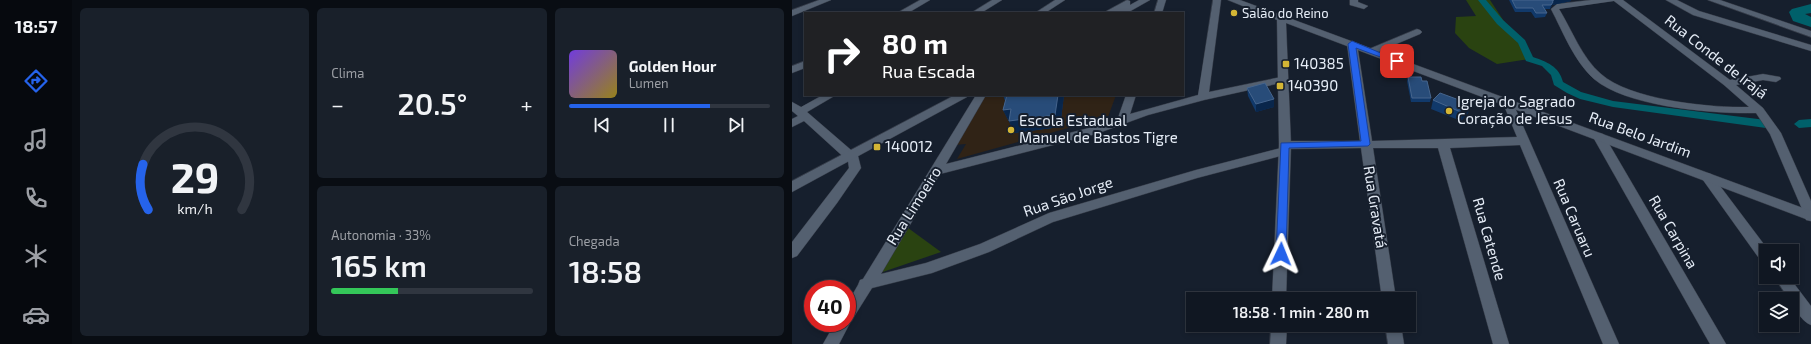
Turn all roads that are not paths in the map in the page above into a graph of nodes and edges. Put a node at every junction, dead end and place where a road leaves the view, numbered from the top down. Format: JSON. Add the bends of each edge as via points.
{"nodes":[{"id":1,"x":827,"y":0,"type":"edge"},
{"id":2,"x":926,"y":0,"type":"edge"},
{"id":3,"x":998,"y":0,"type":"edge"},
{"id":4,"x":1061,"y":0,"type":"edge"},
{"id":5,"x":1133,"y":0,"type":"edge"},
{"id":6,"x":1146,"y":0,"type":"edge"},
{"id":7,"x":1162,"y":0,"type":"edge"},
{"id":8,"x":1217,"y":0,"type":"edge"},
{"id":9,"x":1232,"y":0,"type":"edge"},
{"id":10,"x":1354,"y":0,"type":"edge"},
{"id":11,"x":1611,"y":0,"type":"edge"},
{"id":12,"x":1618,"y":0,"type":"edge"},
{"id":13,"x":1670,"y":0,"type":"edge"},
{"id":14,"x":1711,"y":0,"type":"edge"},
{"id":15,"x":1364,"y":6,"type":"dead end"},
{"id":16,"x":904,"y":12,"type":"edge"},
{"id":17,"x":977,"y":12,"type":"edge"},
{"id":18,"x":1041,"y":12,"type":"edge"},
{"id":19,"x":1109,"y":12,"type":"edge"},
{"id":20,"x":1122,"y":12,"type":"edge"},
{"id":21,"x":1158,"y":12,"type":"edge"},
{"id":22,"x":792,"y":13,"type":"edge"},
{"id":23,"x":1281,"y":18,"type":"junction"},
{"id":24,"x":1416,"y":32,"type":"dead end"},
{"id":25,"x":1811,"y":34,"type":"edge"},
{"id":26,"x":1352,"y":44,"type":"junction"},
{"id":27,"x":1811,"y":48,"type":"edge"},
{"id":28,"x":1372,"y":51,"type":"junction"},
{"id":29,"x":804,"y":64,"type":"edge"},
{"id":30,"x":792,"y":70,"type":"edge"},
{"id":31,"x":1776,"y":79,"type":"dead end"},
{"id":32,"x":1281,"y":80,"type":"junction"},
{"id":33,"x":1728,"y":83,"type":"junction"},
{"id":34,"x":829,"y":96,"type":"edge"},
{"id":35,"x":947,"y":96,"type":"edge"},
{"id":36,"x":961,"y":96,"type":"edge"},
{"id":37,"x":979,"y":96,"type":"edge"},
{"id":38,"x":1131,"y":96,"type":"edge"},
{"id":39,"x":1203,"y":97,"type":"junction"},
{"id":40,"x":1508,"y":103,"type":"junction"},
{"id":41,"x":1759,"y":110,"type":"junction"},
{"id":42,"x":799,"y":111,"type":"edge"},
{"id":43,"x":1123,"y":120,"type":"junction"},
{"id":44,"x":792,"y":123,"type":"edge"},
{"id":45,"x":1599,"y":137,"type":"junction"},
{"id":46,"x":1523,"y":141,"type":"junction"},
{"id":47,"x":1365,"y":144,"type":"junction"},
{"id":48,"x":1444,"y":144,"type":"junction"},
{"id":49,"x":1284,"y":148,"type":"junction"},
{"id":50,"x":847,"y":153,"type":"junction"},
{"id":51,"x":936,"y":171,"type":"junction"},
{"id":52,"x":792,"y":177,"type":"edge"},
{"id":53,"x":1707,"y":177,"type":"junction"},
{"id":54,"x":792,"y":187,"type":"edge"},
{"id":55,"x":1811,"y":216,"type":"edge"},
{"id":56,"x":1759,"y":248,"type":"edge"},
{"id":57,"x":792,"y":252,"type":"edge"},
{"id":58,"x":866,"y":284,"type":"junction"},
{"id":59,"x":1786,"y":284,"type":"edge"},
{"id":60,"x":1280,"y":292,"type":"edge"},
{"id":61,"x":1388,"y":292,"type":"edge"},
{"id":62,"x":856,"y":301,"type":"edge"},
{"id":63,"x":1811,"y":318,"type":"edge"},
{"id":64,"x":838,"y":332,"type":"edge"},
{"id":65,"x":1279,"y":332,"type":"edge"},
{"id":66,"x":1394,"y":332,"type":"edge"},
{"id":67,"x":831,"y":344,"type":"edge"},
{"id":68,"x":1278,"y":344,"type":"edge"},
{"id":69,"x":1396,"y":344,"type":"edge"},
{"id":70,"x":1501,"y":344,"type":"edge"},
{"id":71,"x":1611,"y":344,"type":"edge"},
{"id":72,"x":1718,"y":344,"type":"edge"}],
"edges":[{"from":1,"to":22,"type":"street"},
{"from":2,"to":16,"type":"street"},
{"from":3,"to":17,"type":"street"},
{"from":4,"to":18,"type":"street"},
{"from":5,"to":19,"type":"street"},
{"from":6,"to":20,"type":"street"},
{"from":7,"to":21,"type":"street"},
{"from":8,"to":39,"type":"street"},
{"from":9,"to":23,"type":"street","name":"Rua Belo Jardim"},
{"from":10,"to":15,"type":"street","via":[[1353,3]]},
{"from":11,"to":41,"type":"street","via":[[1556,9],[1578,50],[1605,83],[1646,98],[1709,109]]},
{"from":12,"to":33,"type":"street","name":"Rua Conde de Irajá"},
{"from":13,"to":27,"type":"street","via":[[1696,13]]},
{"from":14,"to":25,"type":"street"},
{"from":23,"to":26,"type":"street","name":"Rua Belo Jardim"},
{"from":23,"to":32,"type":"street"},
{"from":24,"to":28,"type":"street"},
{"from":26,"to":28,"type":"street","name":"Rua Belo Jardim"},
{"from":26,"to":47,"type":"street","name":"Rua Gravatá"},
{"from":28,"to":40,"type":"street","name":"Rua Belo Jardim"},
{"from":29,"to":30,"type":"street"},
{"from":31,"to":33,"type":"street","via":[[1763,77]]},
{"from":32,"to":39,"type":"street"},
{"from":32,"to":49,"type":"street"},
{"from":33,"to":41,"type":"street","name":"Rua Conde de Irajá"},
{"from":34,"to":42,"type":"street"},
{"from":35,"to":50,"type":"street"},
{"from":36,"to":50,"type":"street"},
{"from":37,"to":51,"type":"street","name":"Rua Limoeiro"},
{"from":38,"to":43,"type":"street"},
{"from":39,"to":43,"type":"street"},
{"from":40,"to":45,"type":"street","name":"Rua Belo Jardim"},
{"from":40,"to":46,"type":"street","name":"Rua Caruaru"},
{"from":41,"to":55,"type":"street","name":"Rua Conde de Irajá","via":[[1775,133]]},
{"from":42,"to":44,"type":"street"},
{"from":42,"to":50,"type":"street"},
{"from":43,"to":51,"type":"street","via":[[1084,133]]},
{"from":45,"to":53,"type":"street","name":"Rua Belo Jardim"},
{"from":45,"to":72,"type":"street","name":"Rua Carpina"},
{"from":46,"to":48,"type":"street","name":"Rua São Jorge"},
{"from":46,"to":71,"type":"street","name":"Rua Caruaru"},
{"from":47,"to":48,"type":"street","name":"Rua São Jorge"},
{"from":47,"to":49,"type":"street","name":"Rua São Jorge"},
{"from":47,"to":61,"type":"street","name":"Rua Gravatá"},
{"from":48,"to":70,"type":"street","name":"Rua Catende"},
{"from":49,"to":58,"type":"street","name":"Rua São Jorge","via":[[1055,216],[1034,223],[984,248],[927,269]]},
{"from":49,"to":60,"type":"street"},
{"from":50,"to":52,"type":"street"},
{"from":50,"to":54,"type":"street"},
{"from":50,"to":57,"type":"street","via":[[855,162],[852,174]]},
{"from":51,"to":58,"type":"street","name":"Rua Limoeiro"},
{"from":53,"to":55,"type":"street","name":"Rua Belo Jardim"},
{"from":53,"to":56,"type":"street"},
{"from":58,"to":62,"type":"street","name":"Rua Limoeiro"},
{"from":59,"to":63,"type":"street"},
{"from":64,"to":67,"type":"street"},
{"from":65,"to":68,"type":"street"},
{"from":66,"to":69,"type":"street"}]}
